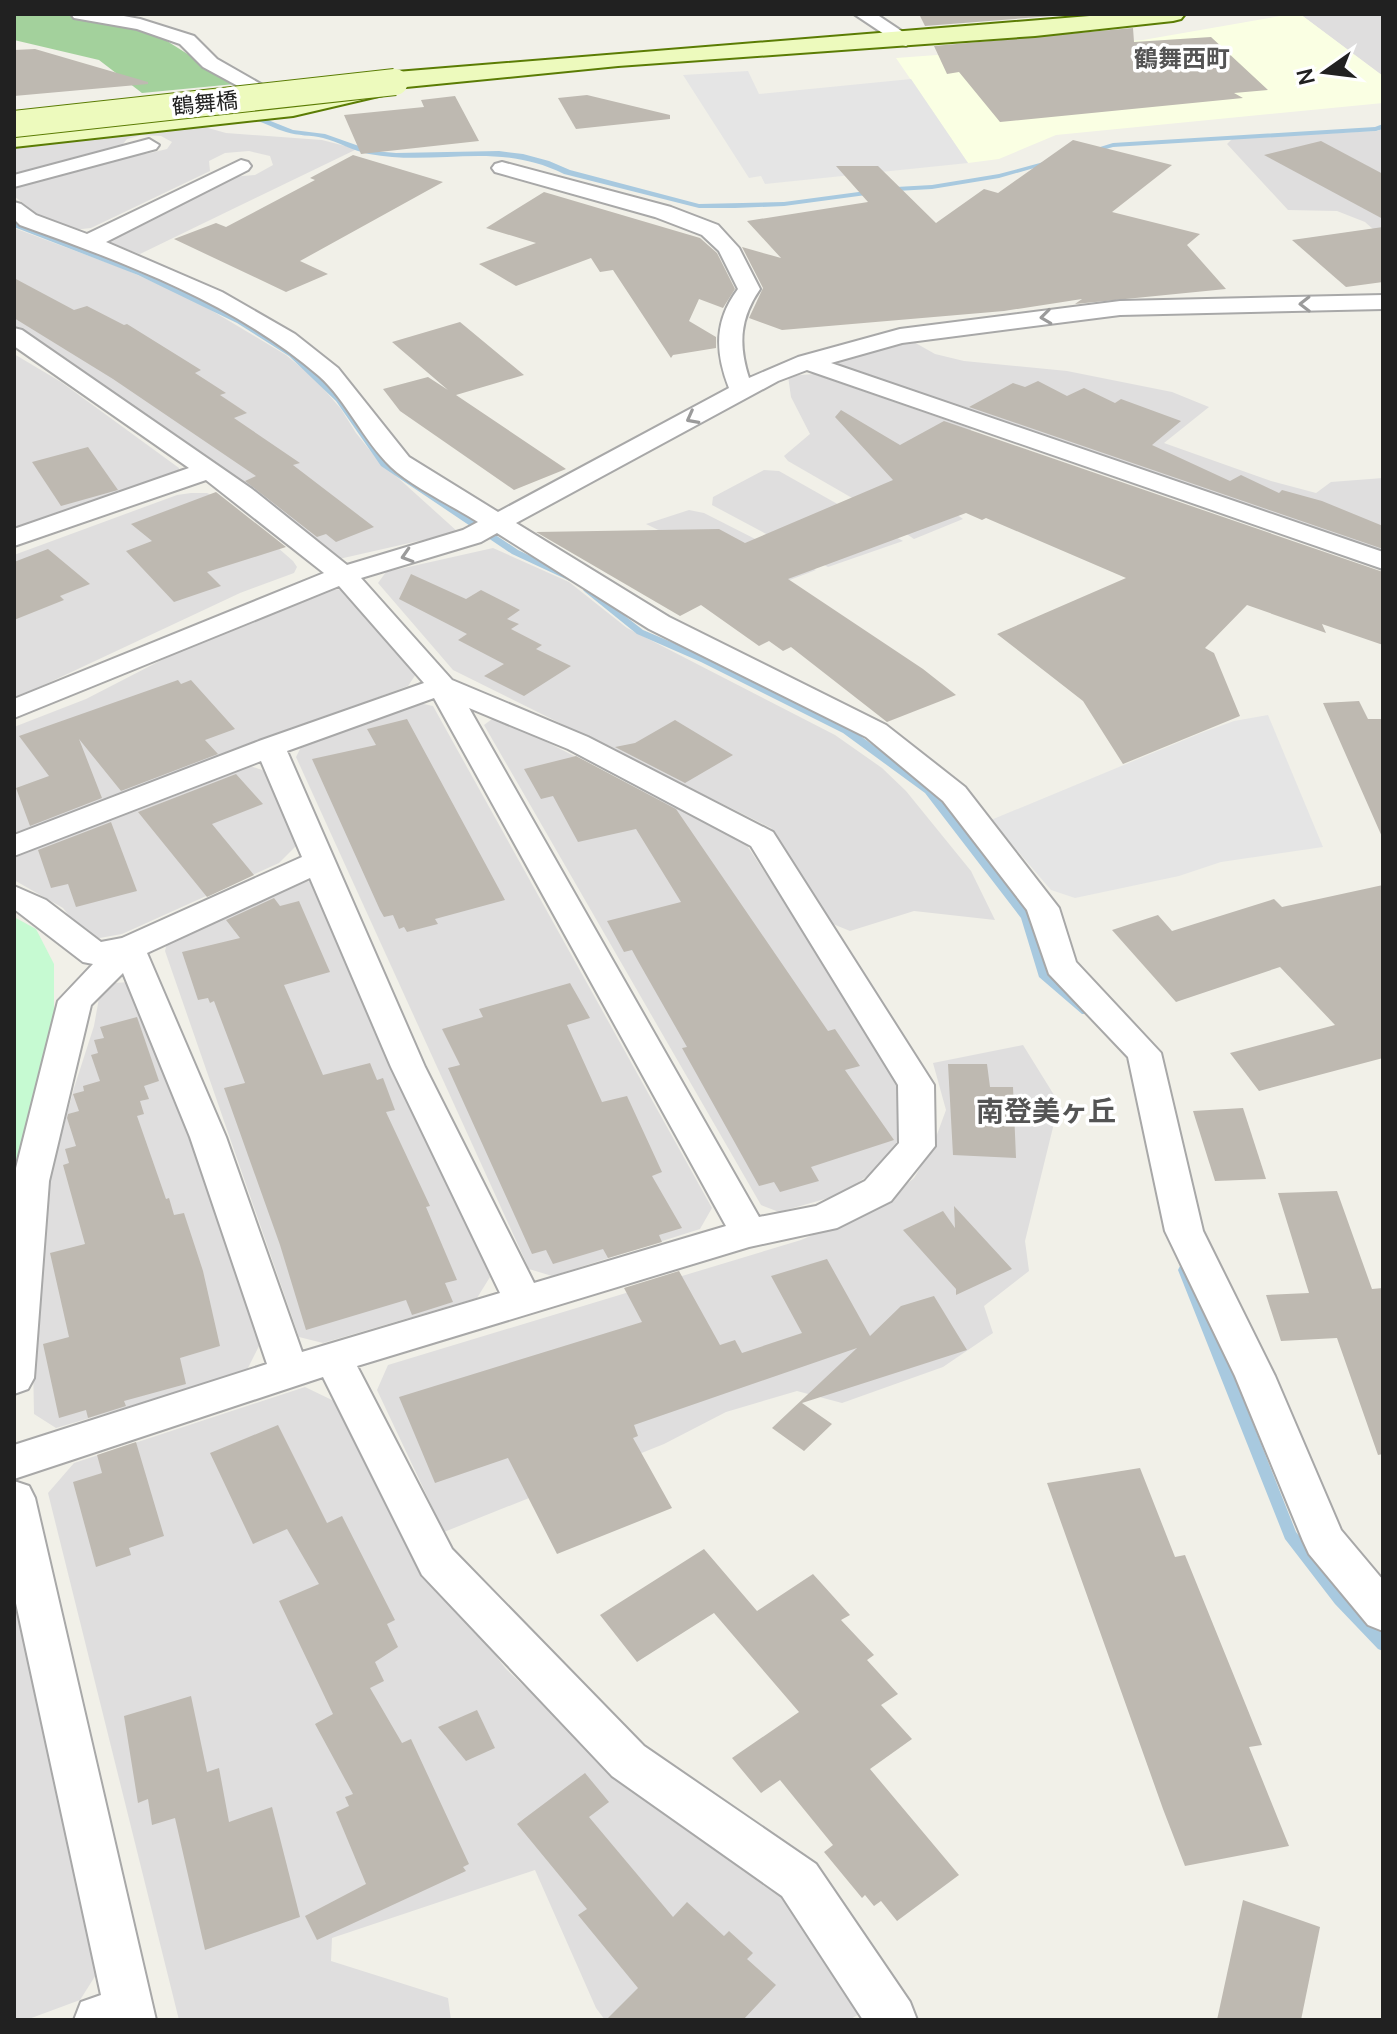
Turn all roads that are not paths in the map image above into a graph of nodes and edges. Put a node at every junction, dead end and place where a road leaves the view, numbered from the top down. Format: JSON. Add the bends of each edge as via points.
{"nodes":[{"id":1,"x":80,"y":14,"type":"edge"},
{"id":2,"x":863,"y":14,"type":"edge"},
{"id":3,"x":1173,"y":14,"type":"edge"},
{"id":4,"x":906,"y":40,"type":"junction"},
{"id":5,"x":395,"y":82,"type":"junction"},
{"id":6,"x":250,"y":85,"type":"junction"},
{"id":7,"x":293,"y":108,"type":"junction"},
{"id":8,"x":14,"y":111,"type":"edge"},
{"id":9,"x":14,"y":124,"type":"edge"},
{"id":10,"x":14,"y":139,"type":"edge"},
{"id":11,"x":149,"y":145,"type":"dead end"},
{"id":12,"x":241,"y":166,"type":"dead end"},
{"id":13,"x":502,"y":168,"type":"dead end"},
{"id":14,"x":14,"y":181,"type":"edge"},
{"id":15,"x":14,"y":208,"type":"edge"},
{"id":16,"x":88,"y":242,"type":"junction"},
{"id":17,"x":1383,"y":302,"type":"edge"},
{"id":18,"x":14,"y":335,"type":"edge"},
{"id":19,"x":806,"y":362,"type":"junction"},
{"id":20,"x":742,"y":391,"type":"junction"},
{"id":21,"x":209,"y":470,"type":"junction"},
{"id":22,"x":487,"y":529,"type":"junction"},
{"id":23,"x":14,"y":538,"type":"edge"},
{"id":24,"x":1383,"y":561,"type":"edge"},
{"id":25,"x":343,"y":575,"type":"junction"},
{"id":26,"x":442,"y":686,"type":"junction"},
{"id":27,"x":14,"y":709,"type":"edge"},
{"id":28,"x":270,"y":747,"type":"junction"},
{"id":29,"x":14,"y":846,"type":"edge"},
{"id":30,"x":320,"y":861,"type":"junction"},
{"id":31,"x":14,"y":896,"type":"edge"},
{"id":32,"x":129,"y":948,"type":"junction"},
{"id":33,"x":749,"y":1233,"type":"junction"},
{"id":34,"x":524,"y":1302,"type":"junction"},
{"id":35,"x":333,"y":1358,"type":"junction"},
{"id":36,"x":290,"y":1373,"type":"junction"},
{"id":37,"x":14,"y":1378,"type":"edge"},
{"id":38,"x":14,"y":1462,"type":"edge"},
{"id":39,"x":14,"y":1498,"type":"edge"},
{"id":40,"x":1383,"y":1612,"type":"edge"},
{"id":41,"x":119,"y":2017,"type":"edge"},
{"id":42,"x":892,"y":2020,"type":"edge"}],
"edges":[{"from":1,"to":6,"type":"street","via":[[140,24],[187,40],[210,63]]},
{"from":2,"to":4,"type":"street"},
{"from":3,"to":4,"type":"street"},
{"from":4,"to":5,"type":"street","via":[[619,59]]},
{"from":5,"to":6,"type":"street"},
{"from":5,"to":7,"type":"street"},
{"from":5,"to":9,"type":"street","name":"鶴舞橋","bridge":true},
{"from":6,"to":7,"type":"street"},
{"from":6,"to":8,"type":"street"},
{"from":7,"to":10,"type":"street"},
{"from":11,"to":14,"type":"street"},
{"from":12,"to":16,"type":"street"},
{"from":13,"to":20,"type":"street","via":[[710,230],[728,248],[749,289],[731,324],[729,359]]},
{"from":15,"to":16,"type":"street","via":[[28,220]]},
{"from":16,"to":22,"type":"street","via":[[214,297],[287,339],[330,373],[400,462]]},
{"from":17,"to":19,"type":"street","one_way":true,"via":[[1120,308],[900,336]]},
{"from":18,"to":21,"type":"street"},
{"from":19,"to":20,"type":"street"},
{"from":19,"to":24,"type":"street"},
{"from":20,"to":22,"type":"street","one_way":true},
{"from":21,"to":23,"type":"street"},
{"from":21,"to":25,"type":"street"},
{"from":22,"to":25,"type":"street","one_way":true},
{"from":22,"to":40,"type":"street","via":[[659,623],[876,731],[954,794],[1043,908],[1061,966],[1144,1053],[1184,1231],[1255,1376],[1324,1541]]},
{"from":25,"to":26,"type":"street"},
{"from":25,"to":27,"type":"street"},
{"from":26,"to":28,"type":"street"},
{"from":26,"to":33,"type":"street"},
{"from":26,"to":33,"type":"street","via":[[578,743],[762,839],[916,1085],[917,1146],[878,1191],[824,1218]]},
{"from":28,"to":29,"type":"street"},
{"from":28,"to":30,"type":"street"},
{"from":30,"to":32,"type":"street"},
{"from":30,"to":34,"type":"street","via":[[408,1067]]},
{"from":31,"to":32,"type":"street","via":[[95,954]]},
{"from":32,"to":36,"type":"street","via":[[208,1137]]},
{"from":32,"to":37,"type":"street","via":[[75,1001],[31,1181]]},
{"from":33,"to":34,"type":"street"},
{"from":34,"to":35,"type":"street"},
{"from":35,"to":36,"type":"street"},
{"from":35,"to":42,"type":"street","via":[[437,1562],[628,1761],[799,1880]]},
{"from":36,"to":38,"type":"street"},
{"from":39,"to":41,"type":"street"}]}
